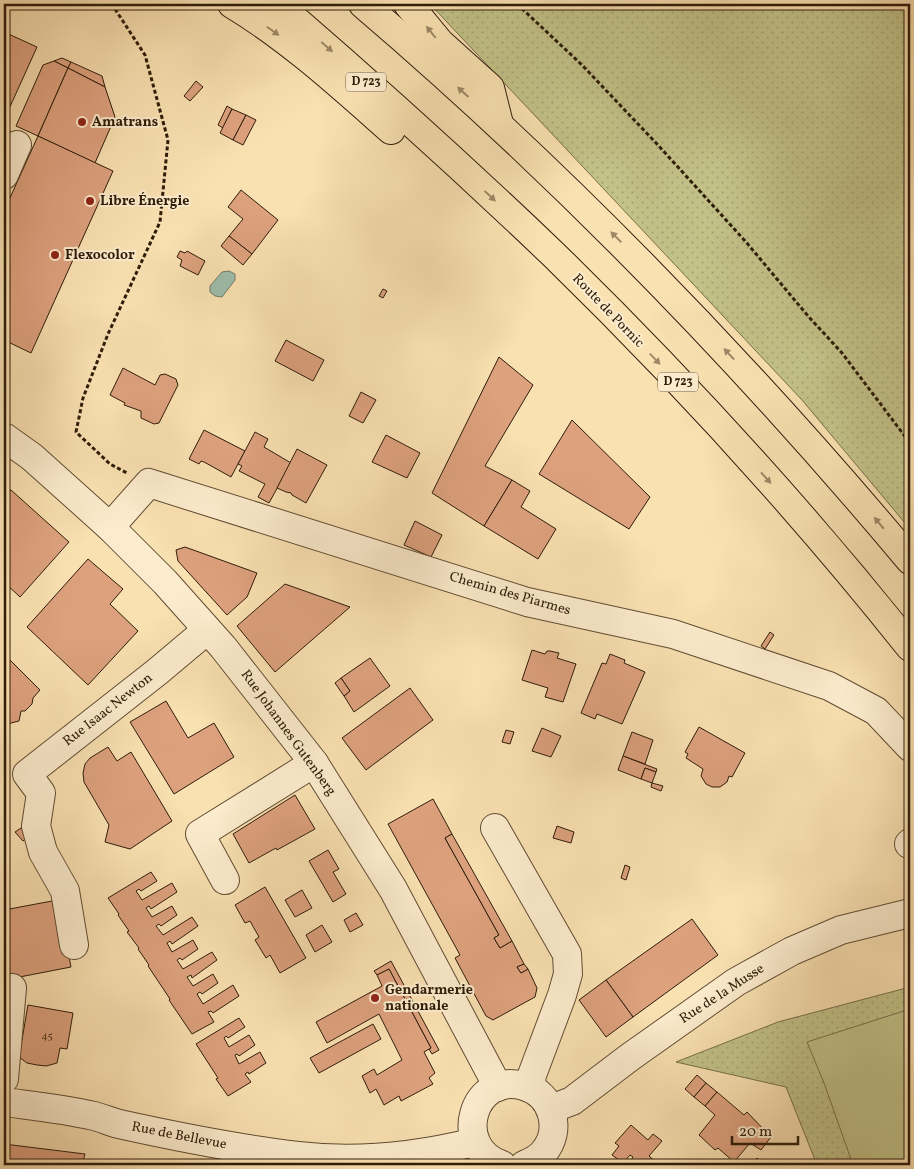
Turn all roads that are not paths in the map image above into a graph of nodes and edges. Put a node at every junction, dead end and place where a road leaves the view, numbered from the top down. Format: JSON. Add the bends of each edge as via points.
{"nodes":[{"id":1,"x":232,"y":4,"type":"edge"},
{"id":2,"x":277,"y":4,"type":"edge"},
{"id":3,"x":363,"y":4,"type":"edge"},
{"id":4,"x":408,"y":4,"type":"edge"},
{"id":5,"x":499,"y":124,"type":"junction"},
{"id":6,"x":17,"y":145,"type":"dead end"},
{"id":7,"x":454,"y":162,"type":"junction"},
{"id":8,"x":4,"y":175,"type":"edge"},
{"id":9,"x":4,"y":437,"type":"edge"},
{"id":10,"x":110,"y":527,"type":"junction"},
{"id":11,"x":910,"y":560,"type":"edge"},
{"id":12,"x":208,"y":630,"type":"junction"},
{"id":13,"x":910,"y":647,"type":"edge"},
{"id":14,"x":910,"y":747,"type":"edge"},
{"id":15,"x":314,"y":762,"type":"junction"},
{"id":16,"x":495,"y":828,"type":"dead end"},
{"id":17,"x":225,"y":880,"type":"dead end"},
{"id":18,"x":910,"y":913,"type":"edge"},
{"id":19,"x":74,"y":945,"type":"dead end"},
{"id":20,"x":12,"y":988,"type":"dead end"},
{"id":21,"x":4,"y":1079,"type":"edge"},
{"id":22,"x":498,"y":1087,"type":"junction"},
{"id":23,"x":530,"y":1088,"type":"junction"},
{"id":24,"x":4,"y":1102,"type":"edge"},
{"id":25,"x":551,"y":1109,"type":"junction"},
{"id":26,"x":475,"y":1142,"type":"junction"},
{"id":27,"x":334,"y":1162,"type":"edge"},
{"id":28,"x":531,"y":1164,"type":"edge"},
{"id":29,"x":502,"y":1165,"type":"edge"}],
"edges":[{"from":1,"to":7,"type":"highway","one_way":true,"via":[[285,39],[412,148]]},
{"from":2,"to":7,"type":"highway","name":"Route de Pornic","number":"D 723","one_way":true},
{"from":5,"to":3,"type":"highway","one_way":true},
{"from":5,"to":4,"type":"highway","one_way":true,"via":[[490,88],[440,43]]},
{"from":11,"to":5,"type":"highway","one_way":true,"via":[[814,447],[698,322]]},
{"from":6,"to":8,"type":"street"},
{"from":7,"to":13,"type":"highway","name":"Route de Pornic","number":"D 723","one_way":true,"via":[[553,254],[707,413],[825,544]]},
{"from":9,"to":10,"type":"street","name":"Rue Johannes Gutenberg","via":[[32,457]]},
{"from":10,"to":12,"type":"street","name":"Rue Johannes Gutenberg"},
{"from":10,"to":14,"type":"street","name":"Chemin des Piarmes","via":[[149,483],[527,602],[672,634],[828,686],[876,711]]},
{"from":12,"to":15,"type":"street","name":"Rue Johannes Gutenberg"},
{"from":12,"to":19,"type":"street","name":"Rue Isaac Newton","via":[[27,774],[41,793],[36,826],[42,852],[65,892]]},
{"from":15,"to":17,"type":"street","via":[[200,834]]},
{"from":15,"to":22,"type":"street","name":"Rue Johannes Gutenberg","via":[[393,889]]},
{"from":16,"to":23,"type":"street","via":[[567,954],[568,974]]},
{"from":18,"to":25,"type":"street","name":"Rue de la Musse","via":[[841,930],[792,951],[736,982],[572,1101]]},
{"from":20,"to":21,"type":"street"},
{"from":22,"to":23,"type":"street","via":[[514,1084]]},
{"from":22,"to":26,"type":"street","via":[[488,1092],[475,1110],[472,1126]]},
{"from":23,"to":25,"type":"street","via":[[543,1097]]},
{"from":24,"to":27,"type":"street","name":"Rue de Bellevue","via":[[95,1116],[239,1147]]},
{"from":25,"to":28,"type":"street","via":[[554,1121],[549,1145]]},
{"from":26,"to":27,"type":"street","name":"Rue de Bellevue","via":[[451,1148]]},
{"from":26,"to":29,"type":"street","via":[[487,1158]]}]}
